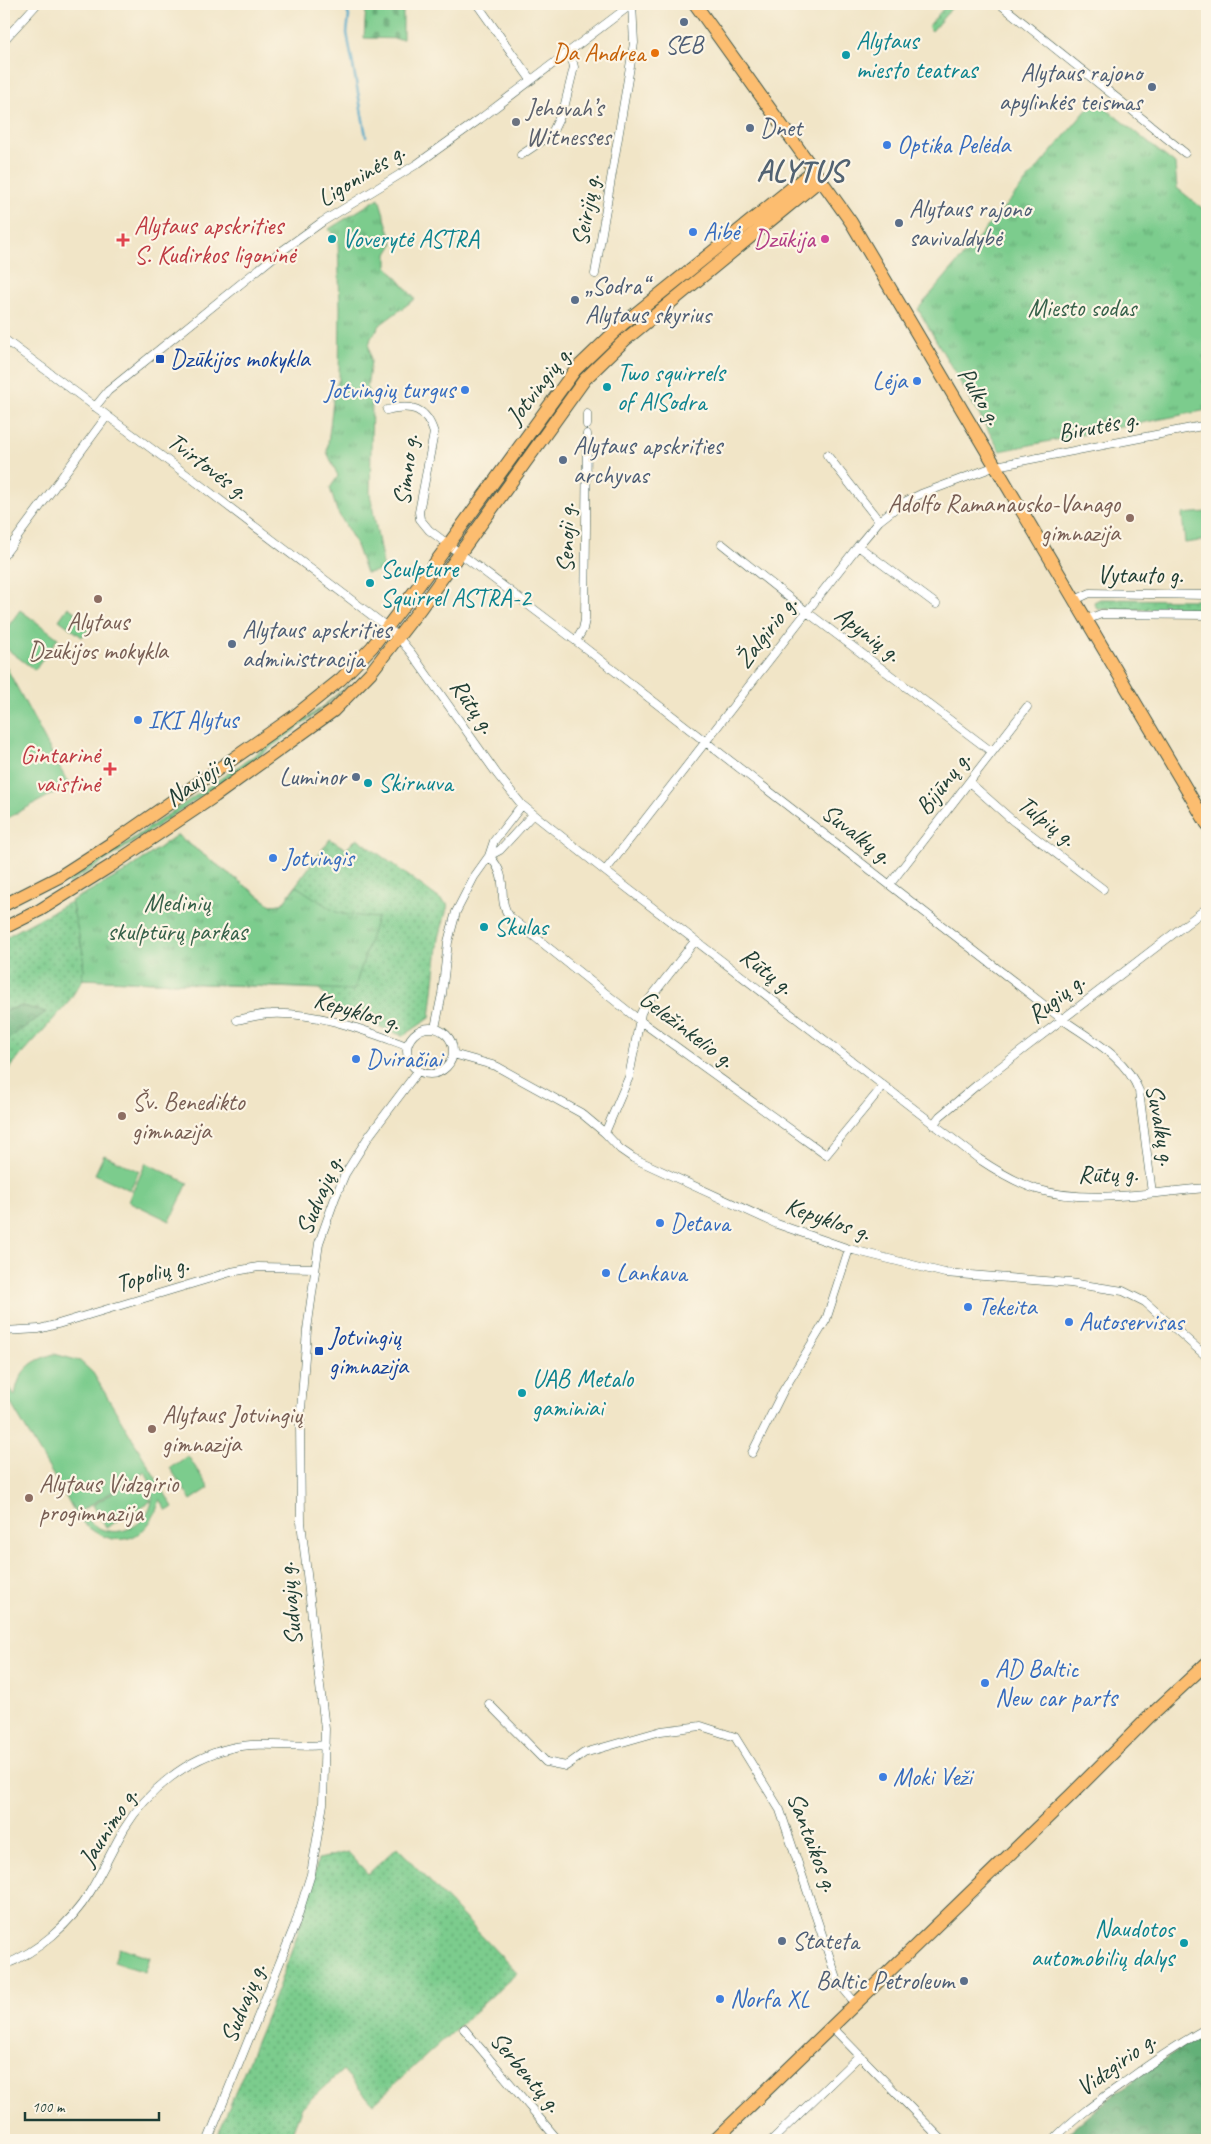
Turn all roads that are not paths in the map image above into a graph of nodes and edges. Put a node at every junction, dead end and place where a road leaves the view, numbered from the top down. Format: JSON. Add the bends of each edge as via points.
{"nodes":[{"id":1,"x":37,"y":4,"type":"edge"},
{"id":2,"x":477,"y":4,"type":"edge"},
{"id":3,"x":632,"y":4,"type":"edge"},
{"id":4,"x":695,"y":4,"type":"edge"},
{"id":5,"x":1000,"y":4,"type":"edge"},
{"id":6,"x":4,"y":40,"type":"edge"},
{"id":7,"x":570,"y":51,"type":"junction"},
{"id":8,"x":531,"y":80,"type":"junction"},
{"id":9,"x":1185,"y":153,"type":"dead end"},
{"id":10,"x":521,"y":155,"type":"dead end"},
{"id":11,"x":817,"y":174,"type":"junction"},
{"id":12,"x":690,"y":269,"type":"junction"},
{"id":13,"x":594,"y":274,"type":"dead end"},
{"id":14,"x":698,"y":280,"type":"junction"},
{"id":15,"x":4,"y":339,"type":"edge"},
{"id":16,"x":95,"y":408,"type":"junction"},
{"id":17,"x":387,"y":410,"type":"dead end"},
{"id":18,"x":587,"y":414,"type":"dead end"},
{"id":19,"x":107,"y":416,"type":"junction"},
{"id":20,"x":1207,"y":425,"type":"edge"},
{"id":21,"x":827,"y":455,"type":"dead end"},
{"id":22,"x":996,"y":466,"type":"junction"},
{"id":23,"x":879,"y":521,"type":"junction"},
{"id":24,"x":722,"y":544,"type":"dead end"},
{"id":25,"x":448,"y":546,"type":"junction"},
{"id":26,"x":858,"y":546,"type":"junction"},
{"id":27,"x":460,"y":554,"type":"junction"},
{"id":28,"x":4,"y":555,"type":"edge"},
{"id":29,"x":1207,"y":595,"type":"edge"},
{"id":30,"x":1075,"y":600,"type":"junction"},
{"id":31,"x":936,"y":604,"type":"dead end"},
{"id":32,"x":807,"y":612,"type":"junction"},
{"id":33,"x":1207,"y":615,"type":"edge"},
{"id":34,"x":1086,"y":620,"type":"junction"},
{"id":35,"x":387,"y":627,"type":"junction"},
{"id":36,"x":398,"y":637,"type":"junction"},
{"id":37,"x":576,"y":641,"type":"junction"},
{"id":38,"x":1027,"y":707,"type":"dead end"},
{"id":39,"x":706,"y":742,"type":"junction"},
{"id":40,"x":992,"y":752,"type":"junction"},
{"id":41,"x":968,"y":782,"type":"junction"},
{"id":42,"x":522,"y":805,"type":"junction"},
{"id":43,"x":533,"y":814,"type":"junction"},
{"id":44,"x":1207,"y":824,"type":"edge"},
{"id":45,"x":489,"y":856,"type":"junction"},
{"id":46,"x":605,"y":872,"type":"junction"},
{"id":47,"x":890,"y":884,"type":"junction"},
{"id":48,"x":1103,"y":889,"type":"dead end"},
{"id":49,"x":31,"y":892,"type":"junction"},
{"id":50,"x":4,"y":906,"type":"edge"},
{"id":51,"x":1207,"y":908,"type":"edge"},
{"id":52,"x":40,"y":910,"type":"junction"},
{"id":53,"x":4,"y":928,"type":"edge"},
{"id":54,"x":695,"y":941,"type":"junction"},
{"id":55,"x":1062,"y":1019,"type":"junction"},
{"id":56,"x":237,"y":1020,"type":"dead end"},
{"id":57,"x":639,"y":1020,"type":"junction"},
{"id":58,"x":435,"y":1028,"type":"junction"},
{"id":59,"x":407,"y":1046,"type":"junction"},
{"id":60,"x":453,"y":1054,"type":"junction"},
{"id":61,"x":418,"y":1071,"type":"junction"},
{"id":62,"x":883,"y":1086,"type":"junction"},
{"id":63,"x":933,"y":1125,"type":"junction"},
{"id":64,"x":605,"y":1133,"type":"junction"},
{"id":65,"x":1207,"y":1188,"type":"edge"},
{"id":66,"x":1152,"y":1193,"type":"junction"},
{"id":67,"x":849,"y":1249,"type":"junction"},
{"id":68,"x":314,"y":1268,"type":"junction"},
{"id":69,"x":4,"y":1330,"type":"edge"},
{"id":70,"x":1207,"y":1357,"type":"edge"},
{"id":71,"x":752,"y":1454,"type":"dead end"},
{"id":72,"x":1207,"y":1663,"type":"edge"},
{"id":73,"x":489,"y":1704,"type":"dead end"},
{"id":74,"x":325,"y":1745,"type":"junction"},
{"id":75,"x":4,"y":1965,"type":"edge"},
{"id":76,"x":856,"y":2004,"type":"junction"},
{"id":77,"x":832,"y":2027,"type":"junction"},
{"id":78,"x":1207,"y":2028,"type":"edge"},
{"id":79,"x":464,"y":2029,"type":"dead end"},
{"id":80,"x":859,"y":2056,"type":"junction"},
{"id":81,"x":208,"y":2140,"type":"edge"},
{"id":82,"x":558,"y":2140,"type":"edge"},
{"id":83,"x":715,"y":2140,"type":"edge"},
{"id":84,"x":772,"y":2140,"type":"edge"},
{"id":85,"x":941,"y":2140,"type":"edge"},
{"id":86,"x":1053,"y":2140,"type":"edge"}],
"edges":[{"from":1,"to":6,"type":"street"},
{"from":2,"to":8,"type":"street"},
{"from":3,"to":7,"type":"street","name":"Ligoninės g."},
{"from":3,"to":13,"type":"street","name":"Seirijų g.","via":[[634,43]]},
{"from":4,"to":11,"type":"main road","name":"Pulko g."},
{"from":5,"to":9,"type":"street"},
{"from":7,"to":8,"type":"street","name":"Ligoninės g."},
{"from":7,"to":10,"type":"street","via":[[574,67],[564,108],[551,135]]},
{"from":8,"to":16,"type":"street","name":"Ligoninės g.","via":[[417,164],[322,222],[276,256],[108,391]]},
{"from":11,"to":12,"type":"main road","name":"Jotvingių g."},
{"from":11,"to":14,"type":"main road","name":"Jotvingių g."},
{"from":11,"to":22,"type":"main road","name":"Pulko g.","via":[[865,246]]},
{"from":12,"to":14,"type":"main road"},
{"from":12,"to":25,"type":"main road","name":"Jotvingių g.","via":[[612,334],[575,370]]},
{"from":14,"to":27,"type":"main road","name":"Jotvingių g.","via":[[626,339],[585,379]]},
{"from":15,"to":16,"type":"street","name":"Tvirtovės g."},
{"from":16,"to":19,"type":"street","name":"Tvirtovės g."},
{"from":17,"to":25,"type":"street","name":"Simno g.","via":[[412,407],[432,425],[434,432],[419,512],[420,519],[429,530]]},
{"from":18,"to":37,"type":"street","name":"Senoji g.","via":[[585,620],[584,629]]},
{"from":19,"to":28,"type":"street"},
{"from":19,"to":35,"type":"street","name":"Tvirtovės g."},
{"from":20,"to":22,"type":"street","name":"Birutės g."},
{"from":21,"to":23,"type":"street"},
{"from":22,"to":23,"type":"street","name":"Žalgirio g.","via":[[921,494],[902,503]]},
{"from":22,"to":30,"type":"main road","name":"Pulko g."},
{"from":23,"to":26,"type":"street","name":"Žalgirio g."},
{"from":24,"to":32,"type":"street","name":"Apynių g."},
{"from":25,"to":27,"type":"street","name":"Simno g."},
{"from":25,"to":35,"type":"main road","name":"Jotvingių g."},
{"from":26,"to":31,"type":"street"},
{"from":26,"to":32,"type":"street","name":"Žalgirio g."},
{"from":27,"to":36,"type":"main road","name":"Jotvingių g."},
{"from":27,"to":37,"type":"street","name":"Suvalkų g."},
{"from":29,"to":30,"type":"street","name":"Vytauto g.","via":[[1090,593]]},
{"from":30,"to":34,"type":"main road","name":"Pulko g."},
{"from":32,"to":39,"type":"street","name":"Žalgirio g."},
{"from":32,"to":40,"type":"street","name":"Apynių g."},
{"from":33,"to":34,"type":"street","name":"Vytauto g.","via":[[1100,614]]},
{"from":34,"to":44,"type":"main road","name":"Pulko g."},
{"from":35,"to":36,"type":"street","name":"Rūtų g."},
{"from":35,"to":49,"type":"main road","name":"Naujoji g.","via":[[361,660],[304,710],[115,841]]},
{"from":36,"to":42,"type":"street","name":"Rūtų g."},
{"from":36,"to":52,"type":"main road","name":"Naujoji g.","via":[[333,711],[112,866]]},
{"from":37,"to":39,"type":"street","name":"Suvalkų g."},
{"from":38,"to":40,"type":"street","name":"Bijūnų g."},
{"from":39,"to":46,"type":"street","name":"Žalgirio g."},
{"from":39,"to":47,"type":"street","name":"Suvalkų g."},
{"from":40,"to":41,"type":"street","name":"Bijūnų g."},
{"from":41,"to":47,"type":"street","name":"Bijūnų g."},
{"from":41,"to":48,"type":"street","name":"Tulpių g."},
{"from":42,"to":43,"type":"street","name":"Rūtų g."},
{"from":42,"to":45,"type":"street","via":[[494,841]]},
{"from":43,"to":45,"type":"street","via":[[500,850]]},
{"from":43,"to":46,"type":"street","name":"Rūtų g."},
{"from":45,"to":57,"type":"street","name":"Geležinkelio g.","via":[[501,871],[504,907],[510,917]]},
{"from":45,"to":58,"type":"street","via":[[469,886],[451,928]]},
{"from":46,"to":54,"type":"street","name":"Rūtų g."},
{"from":47,"to":55,"type":"street","name":"Suvalkų g."},
{"from":49,"to":50,"type":"main road","name":"Naujoji g."},
{"from":49,"to":52,"type":"main road"},
{"from":51,"to":55,"type":"street","name":"Rugių g."},
{"from":52,"to":53,"type":"main road","name":"Naujoji g."},
{"from":54,"to":57,"type":"street","via":[[645,1005]]},
{"from":54,"to":62,"type":"street","name":"Rūtų g."},
{"from":55,"to":63,"type":"street","name":"Rugių g.","via":[[976,1085]]},
{"from":55,"to":66,"type":"street","name":"Suvalkų g.","via":[[1122,1062],[1135,1080],[1142,1106]]},
{"from":56,"to":59,"type":"street","name":"Kepyklos g.","via":[[289,1014],[335,1020]]},
{"from":57,"to":62,"type":"street","name":"Geležinkelio g.","via":[[826,1155]]},
{"from":57,"to":64,"type":"street","via":[[629,1077]]},
{"from":58,"to":59,"type":"street","via":[[417,1032]]},
{"from":58,"to":60,"type":"street","via":[[447,1035]]},
{"from":59,"to":61,"type":"street","via":[[410,1063]]},
{"from":60,"to":61,"type":"street","via":[[448,1066],[437,1074]]},
{"from":60,"to":64,"type":"street","name":"Kepyklos g.","via":[[496,1066],[580,1113]]},
{"from":61,"to":68,"type":"street","name":"Sudvajų g.","via":[[369,1136],[346,1174],[323,1230]]},
{"from":62,"to":63,"type":"street","name":"Rūtų g."},
{"from":63,"to":66,"type":"street","name":"Rūtų g.","via":[[1008,1178],[1038,1190],[1085,1196]]},
{"from":64,"to":67,"type":"street","name":"Kepyklos g.","via":[[633,1158],[777,1224]]},
{"from":65,"to":66,"type":"street","name":"Rūtų g."},
{"from":67,"to":70,"type":"street","name":"Kepyklos g.","via":[[945,1273],[1070,1283],[1123,1291],[1146,1302]]},
{"from":67,"to":71,"type":"street","via":[[826,1320],[783,1391]]},
{"from":68,"to":69,"type":"street","name":"Topolių g.","via":[[258,1267],[231,1272],[39,1329]]},
{"from":68,"to":74,"type":"street","name":"Sudvajų g.","via":[[300,1424],[301,1522]]},
{"from":72,"to":76,"type":"main road"},
{"from":73,"to":76,"type":"street","name":"Santaikos g.","via":[[546,1762],[566,1766],[584,1753],[652,1732],[701,1726],[735,1737],[780,1810],[838,1982]]},
{"from":74,"to":75,"type":"street","name":"Jaunimo g.","via":[[230,1748],[174,1775],[136,1811],[76,1911],[40,1944]]},
{"from":74,"to":81,"type":"street","name":"Sudvajų g.","via":[[323,1804],[311,1874],[286,1949]]},
{"from":76,"to":77,"type":"main road"},
{"from":77,"to":80,"type":"street"},
{"from":77,"to":83,"type":"main road"},
{"from":78,"to":86,"type":"street","name":"Vidzgirio g.","via":[[1110,2092],[1069,2123]]},
{"from":79,"to":82,"type":"street","name":"Serbentų g."},
{"from":80,"to":84,"type":"street"},
{"from":80,"to":85,"type":"street"}]}
